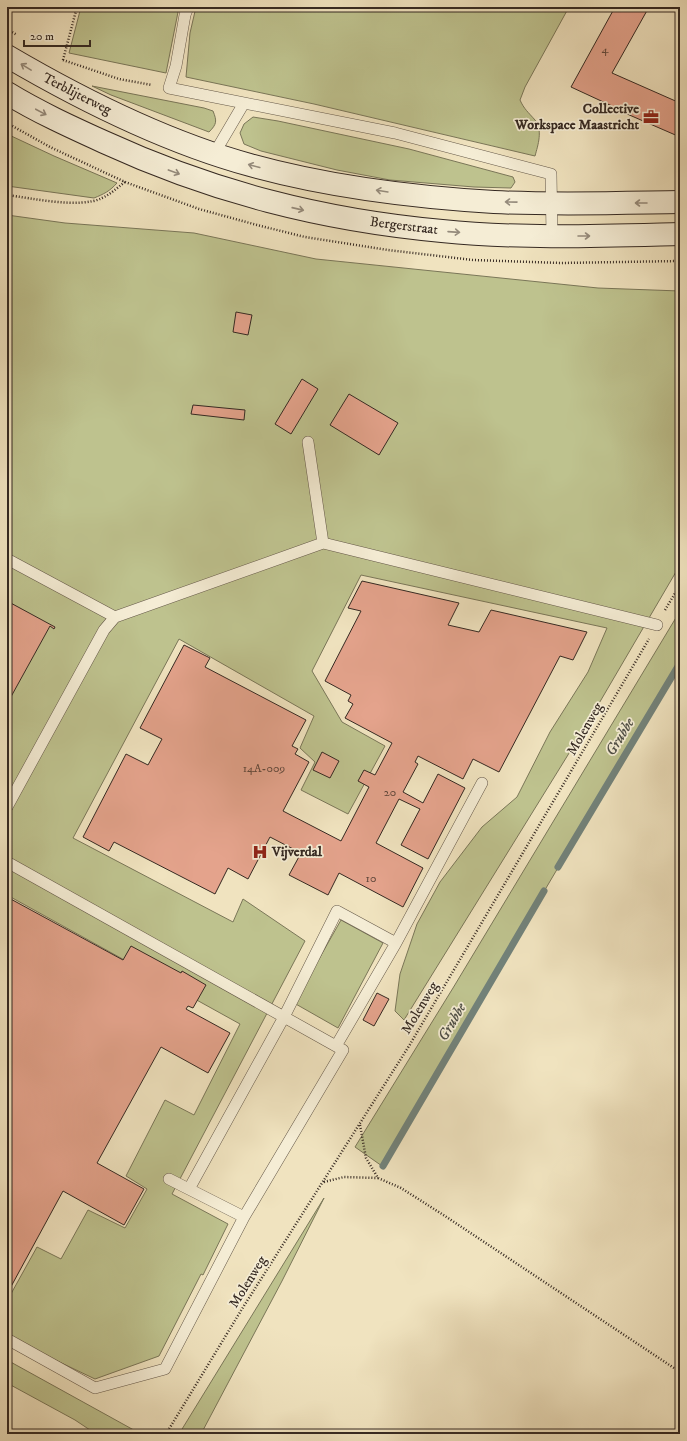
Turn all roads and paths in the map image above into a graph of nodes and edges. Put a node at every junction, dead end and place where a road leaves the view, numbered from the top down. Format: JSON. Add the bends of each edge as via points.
{"nodes":[{"id":1,"x":77,"y":7,"type":"edge"},
{"id":2,"x":188,"y":7,"type":"edge"},
{"id":3,"x":7,"y":56,"type":"edge"},
{"id":4,"x":169,"y":88,"type":"junction"},
{"id":5,"x":7,"y":93,"type":"edge"},
{"id":6,"x":244,"y":103,"type":"junction"},
{"id":7,"x":7,"y":123,"type":"edge"},
{"id":8,"x":214,"y":154,"type":"junction"},
{"id":9,"x":7,"y":195,"type":"edge"},
{"id":10,"x":680,"y":202,"type":"edge"},
{"id":11,"x":551,"y":203,"type":"junction"},
{"id":12,"x":680,"y":234,"type":"edge"},
{"id":13,"x":552,"y":236,"type":"junction"},
{"id":14,"x":308,"y":442,"type":"dead end"},
{"id":15,"x":323,"y":543,"type":"junction"},
{"id":16,"x":7,"y":559,"type":"edge"},
{"id":17,"x":680,"y":585,"type":"edge"},
{"id":18,"x":115,"y":617,"type":"junction"},
{"id":19,"x":657,"y":625,"type":"junction"},
{"id":20,"x":482,"y":783,"type":"dead end"},
{"id":21,"x":7,"y":807,"type":"edge"},
{"id":22,"x":7,"y":862,"type":"edge"},
{"id":23,"x":396,"y":943,"type":"junction"},
{"id":24,"x":284,"y":1017,"type":"junction"},
{"id":25,"x":336,"y":1046,"type":"junction"},
{"id":26,"x":360,"y":1125,"type":"junction"},
{"id":27,"x":378,"y":1178,"type":"junction"},
{"id":28,"x":169,"y":1179,"type":"dead end"},
{"id":29,"x":323,"y":1182,"type":"junction"},
{"id":30,"x":189,"y":1189,"type":"junction"},
{"id":31,"x":244,"y":1217,"type":"junction"},
{"id":32,"x":7,"y":1339,"type":"edge"},
{"id":33,"x":680,"y":1372,"type":"edge"},
{"id":34,"x":166,"y":1434,"type":"edge"}],
"edges":[{"from":1,"to":4,"type":"path","via":[[63,60],[119,79]]},
{"from":2,"to":4,"type":"lane"},
{"from":8,"to":3,"type":"main road","name":"Terblijterweg","one_way":true,"via":[[148,128],[76,94]]},
{"from":4,"to":6,"type":"lane"},
{"from":5,"to":13,"type":"main road","name":"Bergerstraat","one_way":true,"via":[[137,157],[188,177],[256,198],[392,226],[495,235]]},
{"from":6,"to":8,"type":"lane"},
{"from":6,"to":11,"type":"lane","via":[[395,134],[551,174]]},
{"from":7,"to":9,"type":"path","via":[[50,147],[125,182],[102,198],[82,202],[60,202]]},
{"from":11,"to":8,"type":"main road","one_way":true,"via":[[495,202],[390,193],[287,174]]},
{"from":10,"to":11,"type":"main road","one_way":true},
{"from":11,"to":13,"type":"lane"},
{"from":13,"to":12,"type":"main road","name":"Bergerstraat","one_way":true},
{"from":14,"to":15,"type":"lane"},
{"from":15,"to":18,"type":"lane"},
{"from":15,"to":19,"type":"lane"},
{"from":16,"to":18,"type":"lane"},
{"from":17,"to":19,"type":"path","name":"Molenweg"},
{"from":18,"to":21,"type":"lane","via":[[104,630]]},
{"from":19,"to":26,"type":"path","name":"Molenweg"},
{"from":20,"to":23,"type":"lane"},
{"from":22,"to":24,"type":"lane"},
{"from":23,"to":24,"type":"lane","via":[[337,911]]},
{"from":23,"to":25,"type":"lane"},
{"from":24,"to":25,"type":"lane"},
{"from":24,"to":30,"type":"lane"},
{"from":25,"to":31,"type":"lane","via":[[343,1050]]},
{"from":26,"to":27,"type":"path","via":[[366,1158]]},
{"from":26,"to":29,"type":"path","name":"Molenweg"},
{"from":27,"to":29,"type":"path","via":[[344,1177]]},
{"from":27,"to":33,"type":"path","via":[[401,1188],[445,1216]]},
{"from":28,"to":30,"type":"lane"},
{"from":29,"to":34,"type":"path","name":"Molenweg"},
{"from":30,"to":31,"type":"lane"},
{"from":31,"to":32,"type":"lane","via":[[165,1369],[95,1388]]}]}
